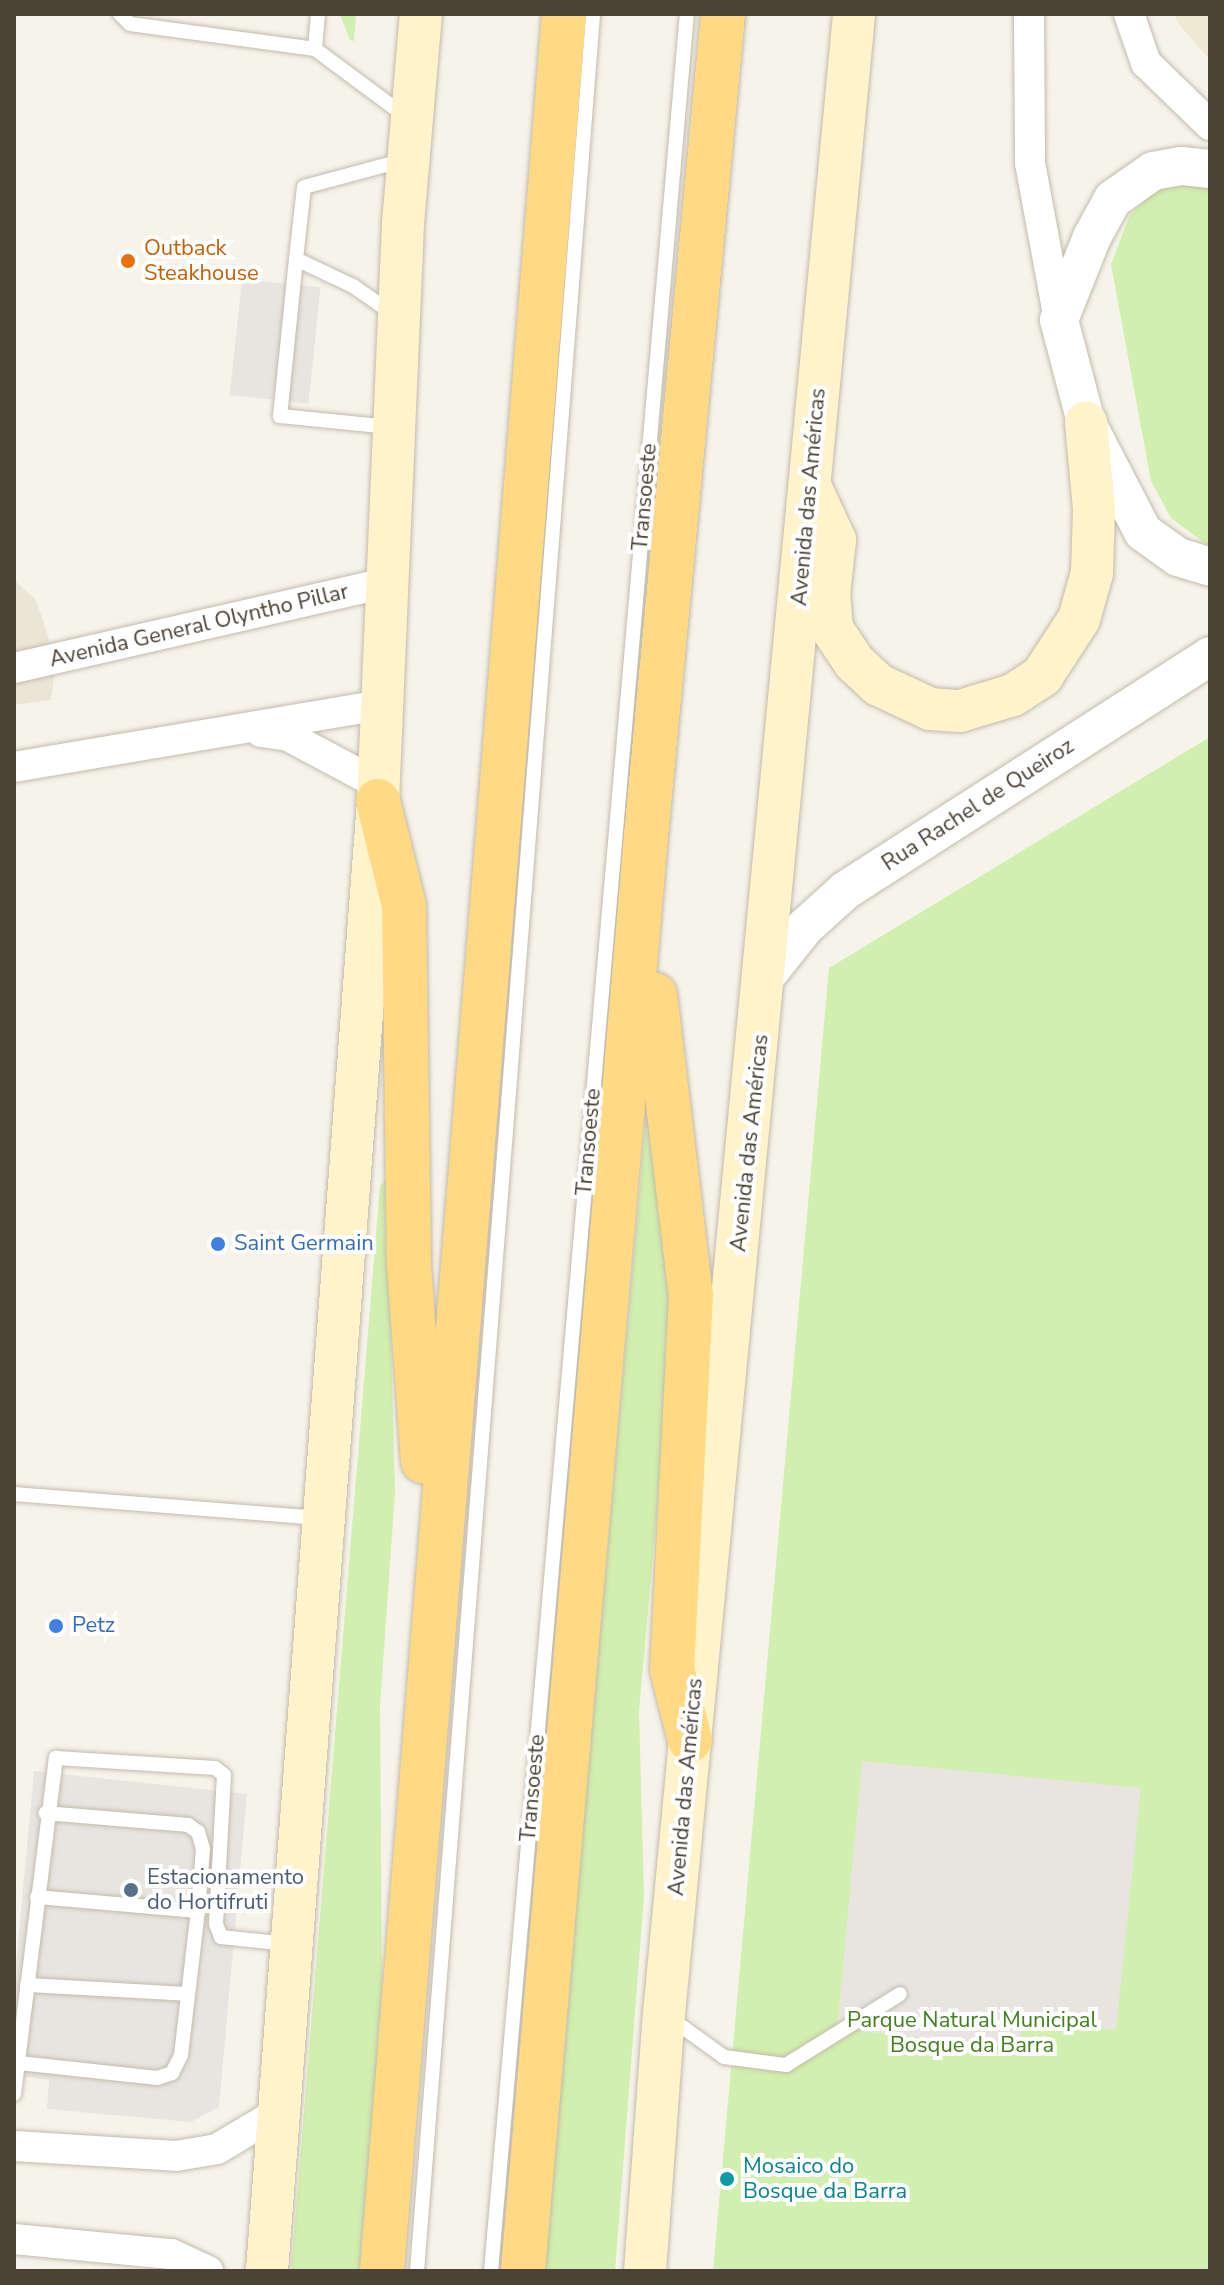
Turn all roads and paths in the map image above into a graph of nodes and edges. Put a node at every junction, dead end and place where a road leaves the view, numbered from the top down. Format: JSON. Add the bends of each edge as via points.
{"nodes":[{"id":1,"x":120,"y":14,"type":"edge"},
{"id":2,"x":318,"y":14,"type":"edge"},
{"id":3,"x":421,"y":14,"type":"edge"},
{"id":4,"x":564,"y":14,"type":"edge"},
{"id":5,"x":593,"y":14,"type":"edge"},
{"id":6,"x":687,"y":14,"type":"edge"},
{"id":7,"x":723,"y":14,"type":"edge"},
{"id":8,"x":854,"y":14,"type":"edge"},
{"id":9,"x":1029,"y":14,"type":"edge"},
{"id":10,"x":1129,"y":14,"type":"edge"},
{"id":11,"x":315,"y":49,"type":"junction"},
{"id":12,"x":1210,"y":125,"type":"edge"},
{"id":13,"x":410,"y":139,"type":"junction"},
{"id":14,"x":1210,"y":169,"type":"edge"},
{"id":15,"x":296,"y":259,"type":"junction"},
{"id":16,"x":401,"y":320,"type":"junction"},
{"id":17,"x":1059,"y":320,"type":"junction"},
{"id":18,"x":1086,"y":422,"type":"junction"},
{"id":19,"x":394,"y":428,"type":"junction"},
{"id":20,"x":810,"y":485,"type":"junction"},
{"id":21,"x":1210,"y":567,"type":"edge"},
{"id":22,"x":384,"y":583,"type":"junction"},
{"id":23,"x":1210,"y":656,"type":"edge"},
{"id":24,"x":14,"y":668,"type":"edge"},
{"id":25,"x":381,"y":705,"type":"junction"},
{"id":26,"x":239,"y":729,"type":"junction"},
{"id":27,"x":14,"y":767,"type":"edge"},
{"id":28,"x":378,"y":792,"type":"junction"},
{"id":29,"x":646,"y":836,"type":"junction"},
{"id":30,"x":766,"y":976,"type":"junction"},
{"id":31,"x":14,"y":1494,"type":"edge"},
{"id":32,"x":324,"y":1518,"type":"junction"},
{"id":33,"x":690,"y":1740,"type":"junction"},
{"id":34,"x":46,"y":1813,"type":"junction"},
{"id":35,"x":417,"y":1814,"type":"junction"},
{"id":36,"x":37,"y":1897,"type":"junction"},
{"id":37,"x":198,"y":1911,"type":"junction"},
{"id":38,"x":293,"y":1944,"type":"junction"},
{"id":39,"x":27,"y":1985,"type":"junction"},
{"id":40,"x":188,"y":1994,"type":"junction"},
{"id":41,"x":900,"y":1994,"type":"dead end"},
{"id":42,"x":664,"y":2014,"type":"junction"},
{"id":43,"x":19,"y":2063,"type":"junction"},
{"id":44,"x":14,"y":2094,"type":"edge"},
{"id":45,"x":279,"y":2112,"type":"junction"},
{"id":46,"x":14,"y":2146,"type":"edge"},
{"id":47,"x":14,"y":2239,"type":"edge"},
{"id":48,"x":208,"y":2271,"type":"edge"},
{"id":49,"x":267,"y":2271,"type":"edge"},
{"id":50,"x":382,"y":2271,"type":"edge"},
{"id":51,"x":417,"y":2271,"type":"edge"},
{"id":52,"x":491,"y":2271,"type":"edge"},
{"id":53,"x":523,"y":2271,"type":"edge"},
{"id":54,"x":645,"y":2271,"type":"edge"}],
"edges":[{"from":1,"to":11,"type":"lane","via":[[130,24]]},
{"from":2,"to":11,"type":"lane"},
{"from":3,"to":13,"type":"main road"},
{"from":4,"to":35,"type":"highway"},
{"from":5,"to":51,"type":"lane"},
{"from":6,"to":52,"type":"lane","name":"Transoeste"},
{"from":7,"to":29,"type":"highway"},
{"from":8,"to":20,"type":"main road","name":"Avenida das Américas"},
{"from":9,"to":17,"type":"street","via":[[1030,163]]},
{"from":10,"to":12,"type":"street","via":[[1146,63]]},
{"from":11,"to":13,"type":"lane"},
{"from":13,"to":15,"type":"lane","via":[[304,187]]},
{"from":13,"to":16,"type":"main road"},
{"from":14,"to":17,"type":"street","via":[[1181,166],[1153,171],[1113,199]]},
{"from":15,"to":16,"type":"lane","via":[[353,286]]},
{"from":15,"to":19,"type":"lane","via":[[280,416]]},
{"from":16,"to":19,"type":"main road"},
{"from":17,"to":18,"type":"street"},
{"from":18,"to":20,"type":"main road","via":[[1094,509],[1092,573],[1079,619],[1042,676],[1013,695],[960,711],[930,709],[879,685],[854,662],[832,629],[829,594],[835,540]]},
{"from":18,"to":21,"type":"street","via":[[1143,532],[1178,557]]},
{"from":19,"to":22,"type":"main road"},
{"from":20,"to":30,"type":"main road","name":"Avenida das Américas"},
{"from":22,"to":24,"type":"street","name":"Avenida General Olyntho Pillar"},
{"from":22,"to":25,"type":"main road"},
{"from":23,"to":30,"type":"street","name":"Rua Rachel de Queiroz","via":[[846,890],[805,927]]},
{"from":25,"to":26,"type":"street"},
{"from":25,"to":28,"type":"main road"},
{"from":26,"to":27,"type":"street"},
{"from":26,"to":28,"type":"street","via":[[288,736]]},
{"from":28,"to":32,"type":"main road"},
{"from":28,"to":35,"type":"highway","via":[[404,906],[409,1265],[426,1500],[405,1783]]},
{"from":29,"to":33,"type":"highway","via":[[658,1055],[691,1295],[672,1669]]},
{"from":29,"to":53,"type":"highway"},
{"from":30,"to":33,"type":"main road","name":"Avenida das Américas"},
{"from":31,"to":32,"type":"lane"},
{"from":32,"to":38,"type":"main road"},
{"from":33,"to":42,"type":"main road","name":"Avenida das Américas"},
{"from":34,"to":36,"type":"lane"},
{"from":34,"to":37,"type":"lane","via":[[188,1825],[198,1832],[203,1849]]},
{"from":34,"to":38,"type":"lane","via":[[56,1758],[215,1768],[226,1787],[216,1924],[221,1937]]},
{"from":35,"to":50,"type":"highway"},
{"from":36,"to":37,"type":"lane"},
{"from":36,"to":39,"type":"lane"},
{"from":37,"to":40,"type":"lane"},
{"from":38,"to":45,"type":"main road"},
{"from":39,"to":40,"type":"lane"},
{"from":39,"to":43,"type":"lane"},
{"from":40,"to":43,"type":"lane","via":[[181,2055],[172,2073],[157,2078]]},
{"from":41,"to":42,"type":"lane","via":[[786,2065],[724,2057]]},
{"from":42,"to":54,"type":"main road","name":"Avenida das Américas"},
{"from":43,"to":44,"type":"lane"},
{"from":45,"to":46,"type":"street","via":[[217,2149],[176,2156]]},
{"from":45,"to":49,"type":"main road"},
{"from":47,"to":48,"type":"street","via":[[171,2254]]}]}
